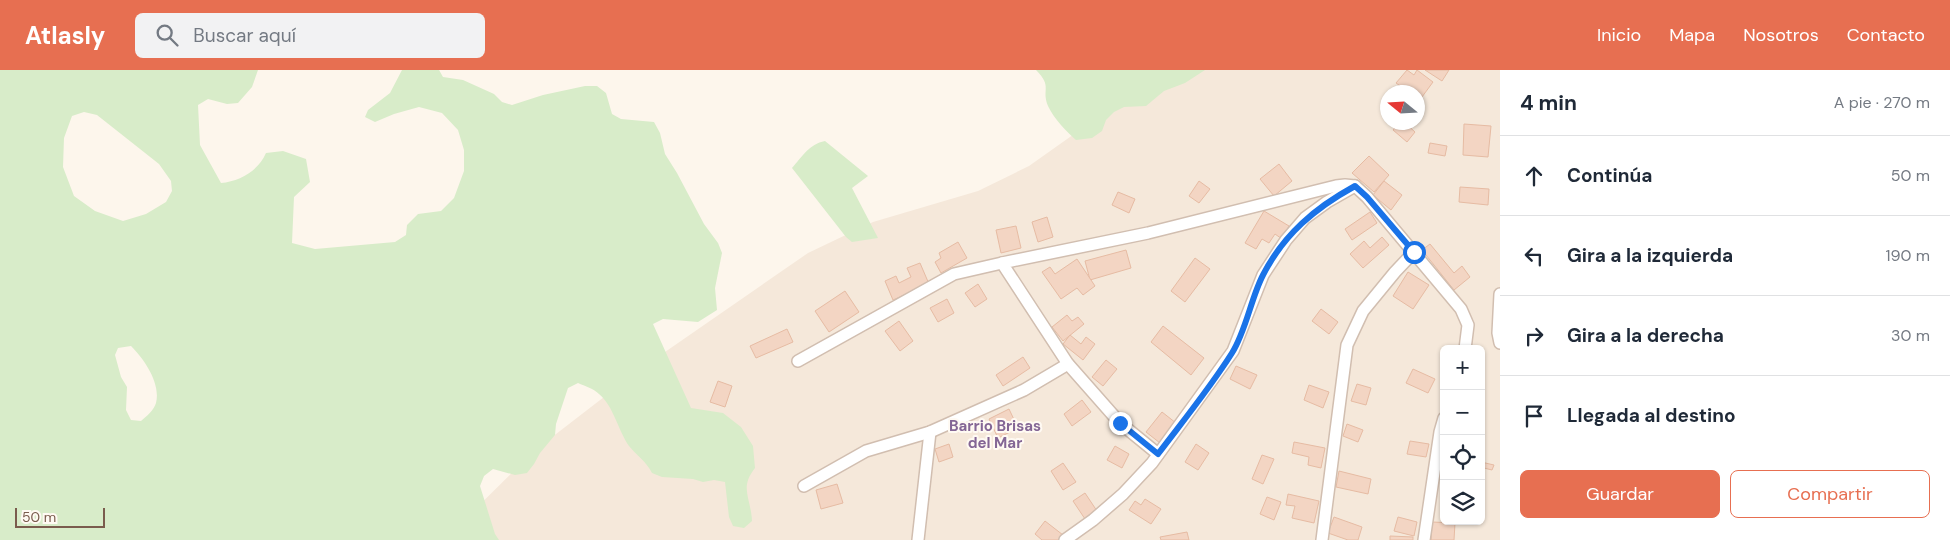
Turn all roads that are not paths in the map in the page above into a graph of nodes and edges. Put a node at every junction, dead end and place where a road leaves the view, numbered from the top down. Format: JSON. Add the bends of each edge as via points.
{"nodes":[{"id":1,"x":1355,"y":186,"type":"junction"},
{"id":2,"x":1414,"y":252,"type":"junction"},
{"id":3,"x":1002,"y":263,"type":"junction"},
{"id":4,"x":1500,"y":294,"type":"edge"},
{"id":5,"x":1500,"y":343,"type":"edge"},
{"id":6,"x":1466,"y":345,"type":"edge"},
{"id":7,"x":798,"y":361,"type":"dead end"},
{"id":8,"x":1068,"y":364,"type":"junction"},
{"id":9,"x":930,"y":432,"type":"junction"},
{"id":10,"x":1440,"y":432,"type":"edge"},
{"id":11,"x":1158,"y":454,"type":"junction"},
{"id":12,"x":804,"y":486,"type":"dead end"},
{"id":13,"x":918,"y":540,"type":"edge"},
{"id":14,"x":1065,"y":540,"type":"edge"},
{"id":15,"x":1322,"y":540,"type":"edge"},
{"id":16,"x":1424,"y":540,"type":"edge"}],
"edges":[{"from":1,"to":2,"type":"street"},
{"from":1,"to":3,"type":"street","via":[[1336,186],[1148,233]]},
{"from":1,"to":11,"type":"street","via":[[1305,218],[1286,240],[1263,275],[1233,351]]},
{"from":2,"to":6,"type":"street","via":[[1461,309],[1468,325]]},
{"from":2,"to":15,"type":"street","via":[[1363,311],[1347,346]]},
{"from":3,"to":7,"type":"street","via":[[954,274]]},
{"from":3,"to":8,"type":"street"},
{"from":4,"to":5,"type":"street"},
{"from":8,"to":9,"type":"street","via":[[1024,390]]},
{"from":8,"to":11,"type":"street","via":[[1120,423]]},
{"from":9,"to":12,"type":"street","via":[[866,451]]},
{"from":9,"to":13,"type":"street"},
{"from":10,"to":16,"type":"street"},
{"from":11,"to":14,"type":"street","via":[[1123,494]]}]}
